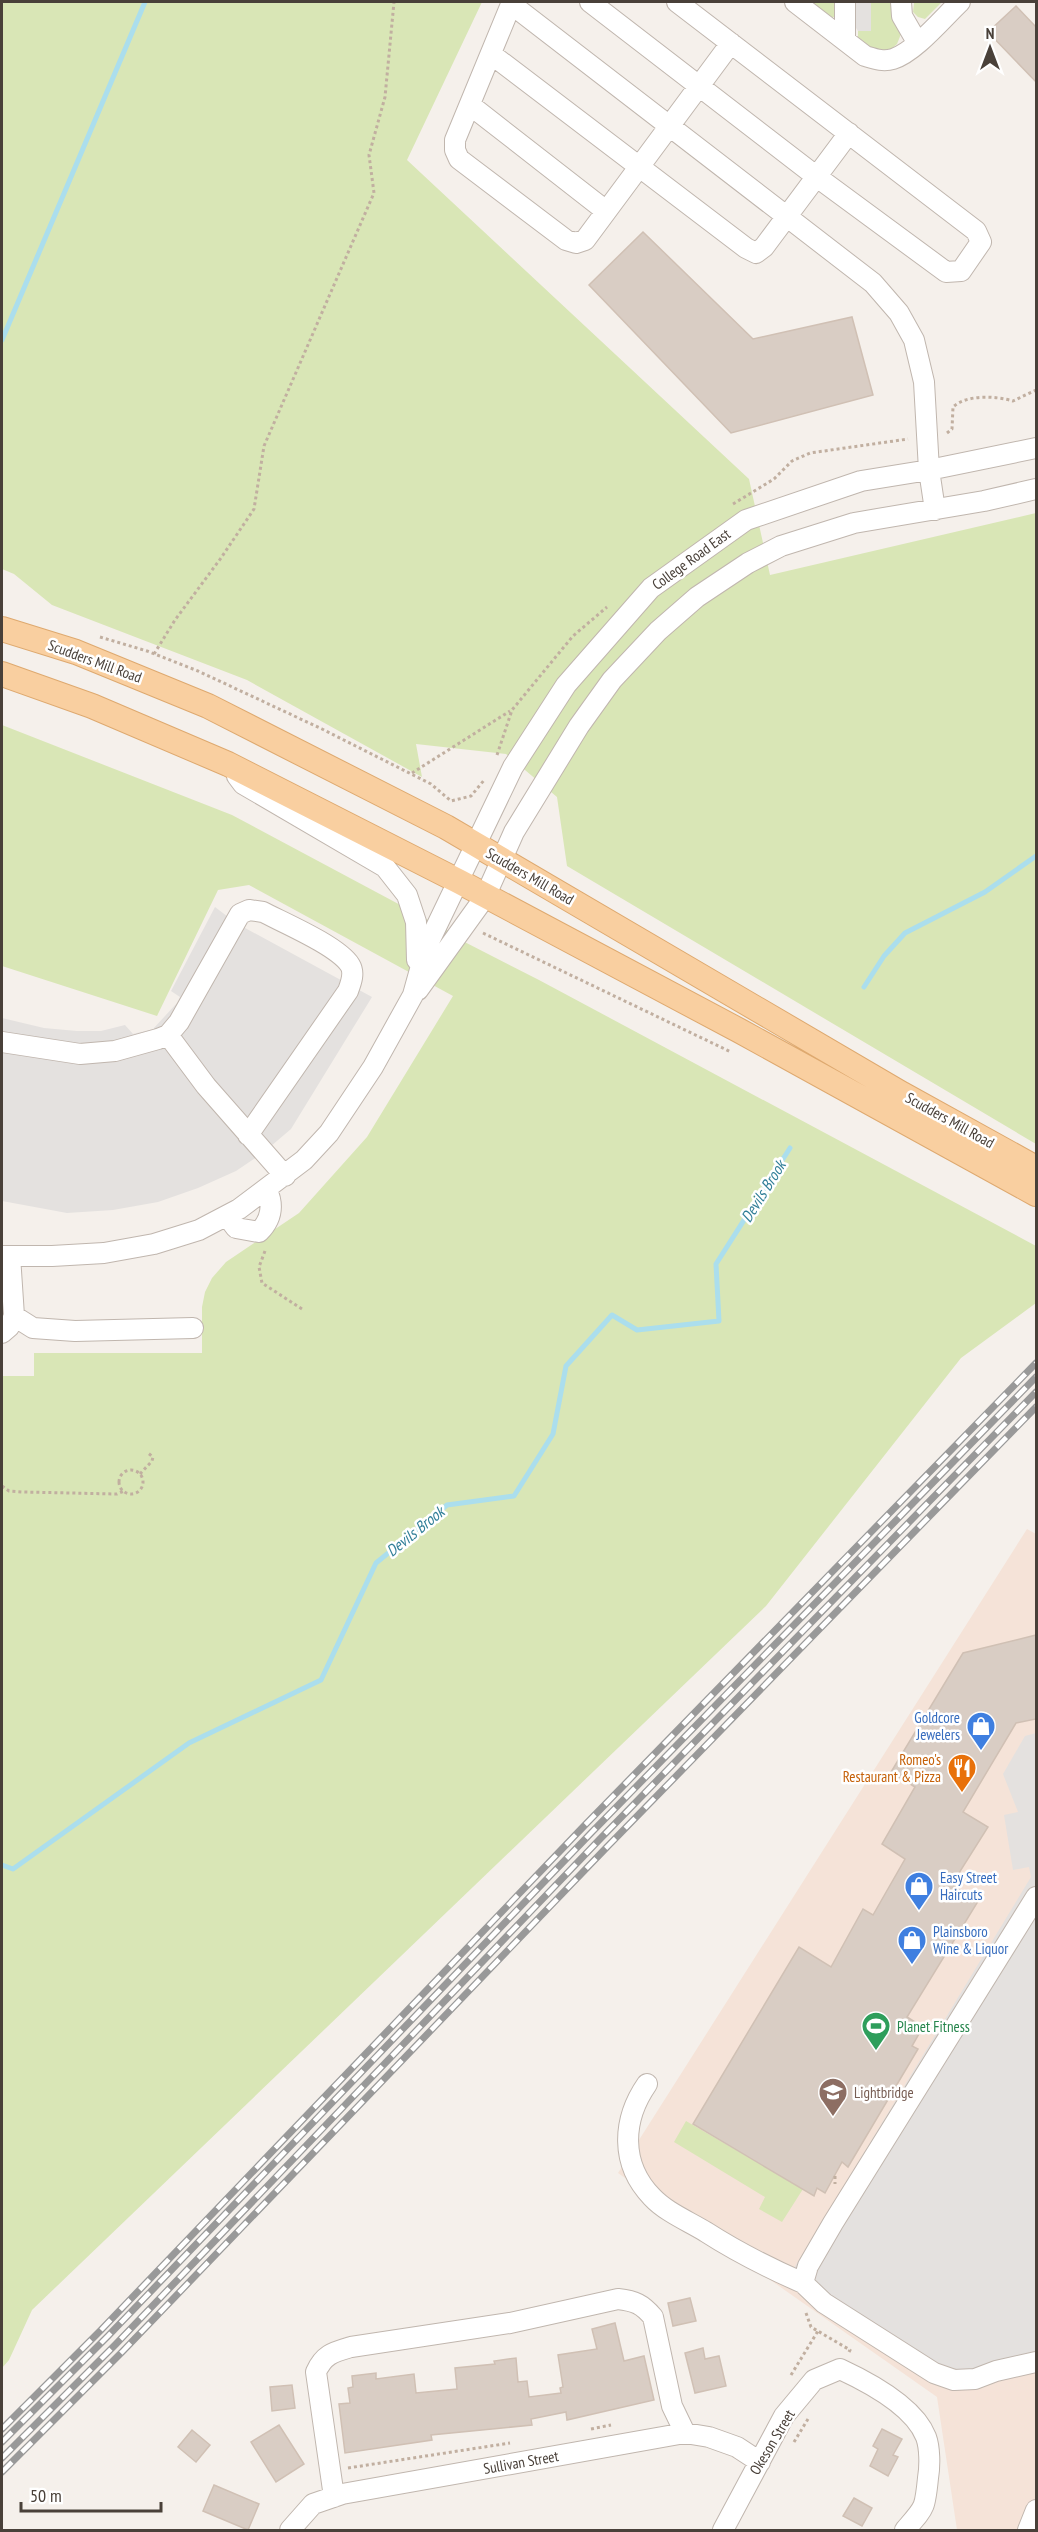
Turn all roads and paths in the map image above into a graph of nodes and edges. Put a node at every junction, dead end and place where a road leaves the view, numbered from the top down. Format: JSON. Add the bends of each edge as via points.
{"nodes":[{"id":1,"x":394,"y":2,"type":"edge"},
{"id":2,"x":590,"y":2,"type":"edge"},
{"id":3,"x":677,"y":2,"type":"edge"},
{"id":4,"x":795,"y":2,"type":"edge"},
{"id":5,"x":845,"y":2,"type":"edge"},
{"id":6,"x":901,"y":2,"type":"edge"},
{"id":7,"x":960,"y":2,"type":"edge"},
{"id":8,"x":512,"y":3,"type":"edge"},
{"id":9,"x":845,"y":40,"type":"junction"},
{"id":10,"x":917,"y":42,"type":"junction"},
{"id":11,"x":731,"y":43,"type":"junction"},
{"id":12,"x":491,"y":54,"type":"junction"},
{"id":13,"x":699,"y":86,"type":"junction"},
{"id":14,"x":470,"y":105,"type":"junction"},
{"id":15,"x":669,"y":126,"type":"junction"},
{"id":16,"x":849,"y":133,"type":"junction"},
{"id":17,"x":639,"y":167,"type":"junction"},
{"id":18,"x":817,"y":177,"type":"junction"},
{"id":19,"x":606,"y":211,"type":"junction"},
{"id":20,"x":787,"y":217,"type":"junction"},
{"id":21,"x":1036,"y":448,"type":"edge"},
{"id":22,"x":929,"y":470,"type":"junction"},
{"id":23,"x":1036,"y":489,"type":"edge"},
{"id":24,"x":935,"y":510,"type":"junction"},
{"id":25,"x":2,"y":629,"type":"edge"},
{"id":26,"x":154,"y":654,"type":"dead end"},
{"id":27,"x":2,"y":675,"type":"edge"},
{"id":28,"x":512,"y":710,"type":"dead end"},
{"id":29,"x":228,"y":764,"type":"junction"},
{"id":30,"x":411,"y":773,"type":"dead end"},
{"id":31,"x":457,"y":801,"type":"dead end"},
{"id":32,"x":457,"y":807,"type":"dead end"},
{"id":33,"x":475,"y":844,"type":"junction"},
{"id":34,"x":502,"y":859,"type":"junction"},
{"id":35,"x":459,"y":882,"type":"junction"},
{"id":36,"x":485,"y":897,"type":"junction"},
{"id":37,"x":467,"y":925,"type":"junction"},
{"id":38,"x":413,"y":995,"type":"junction"},
{"id":39,"x":168,"y":1035,"type":"junction"},
{"id":40,"x":2,"y":1042,"type":"edge"},
{"id":41,"x":732,"y":1053,"type":"dead end"},
{"id":42,"x":248,"y":1135,"type":"junction"},
{"id":43,"x":1036,"y":1168,"type":"edge"},
{"id":44,"x":285,"y":1176,"type":"junction"},
{"id":45,"x":267,"y":1190,"type":"junction"},
{"id":46,"x":1036,"y":1194,"type":"edge"},
{"id":47,"x":227,"y":1216,"type":"junction"},
{"id":48,"x":262,"y":1229,"type":"junction"},
{"id":49,"x":6,"y":1256,"type":"edge"},
{"id":50,"x":302,"y":1309,"type":"dead end"},
{"id":51,"x":14,"y":1316,"type":"junction"},
{"id":52,"x":193,"y":1328,"type":"dead end"},
{"id":53,"x":2,"y":1333,"type":"edge"},
{"id":54,"x":148,"y":1453,"type":"dead end"},
{"id":55,"x":157,"y":1453,"type":"dead end"},
{"id":56,"x":153,"y":1457,"type":"junction"},
{"id":57,"x":140,"y":1474,"type":"junction"},
{"id":58,"x":2,"y":1486,"type":"edge"},
{"id":59,"x":124,"y":1491,"type":"junction"},
{"id":60,"x":1036,"y":1897,"type":"edge"},
{"id":61,"x":647,"y":2084,"type":"dead end"},
{"id":62,"x":803,"y":2283,"type":"junction"},
{"id":63,"x":1036,"y":2362,"type":"edge"},
{"id":64,"x":685,"y":2433,"type":"junction"},
{"id":65,"x":760,"y":2462,"type":"junction"},
{"id":66,"x":333,"y":2497,"type":"junction"},
{"id":67,"x":1036,"y":2510,"type":"edge"},
{"id":68,"x":290,"y":2530,"type":"edge"},
{"id":69,"x":723,"y":2530,"type":"edge"},
{"id":70,"x":905,"y":2530,"type":"edge"},
{"id":71,"x":1028,"y":2530,"type":"edge"}],
"edges":[{"from":1,"to":26,"type":"path","via":[[386,97],[369,155],[374,193],[264,446],[254,509]]},
{"from":2,"to":13,"type":"street"},
{"from":3,"to":11,"type":"street"},
{"from":4,"to":9,"type":"street"},
{"from":5,"to":9,"type":"street"},
{"from":6,"to":10,"type":"street","via":[[902,16]]},
{"from":7,"to":10,"type":"street"},
{"from":8,"to":12,"type":"street"},
{"from":8,"to":15,"type":"street"},
{"from":9,"to":10,"type":"street","via":[[878,61],[905,53]]},
{"from":11,"to":13,"type":"street"},
{"from":11,"to":16,"type":"street"},
{"from":12,"to":14,"type":"street"},
{"from":12,"to":17,"type":"street"},
{"from":13,"to":15,"type":"street"},
{"from":13,"to":18,"type":"street"},
{"from":14,"to":19,"type":"street"},
{"from":14,"to":19,"type":"street","via":[[455,140],[454,150],[459,159],[566,240],[585,240]]},
{"from":15,"to":17,"type":"street"},
{"from":15,"to":20,"type":"street"},
{"from":16,"to":18,"type":"street"},
{"from":16,"to":18,"type":"street","via":[[976,231],[981,242],[961,271],[946,272]]},
{"from":17,"to":19,"type":"street"},
{"from":17,"to":20,"type":"street","via":[[756,253]]},
{"from":18,"to":20,"type":"street"},
{"from":20,"to":22,"type":"street","via":[[873,283],[899,313],[914,340],[924,382]]},
{"from":21,"to":22,"type":"street","name":"College Road East"},
{"from":22,"to":24,"type":"street"},
{"from":22,"to":33,"type":"street","name":"College Road East","via":[[861,481],[746,520],[651,588],[566,685],[513,767]]},
{"from":23,"to":24,"type":"street"},
{"from":24,"to":34,"type":"street","via":[[854,524],[781,546],[748,562],[697,597],[612,680],[579,726]]},
{"from":25,"to":33,"type":"main road","name":"Scudders Mill Road","via":[[86,656],[208,706]]},
{"from":27,"to":29,"type":"main road","name":"Scudders Mill Road","via":[[92,706]]},
{"from":28,"to":30,"type":"path"},
{"from":29,"to":35,"type":"main road","name":"Scudders Mill Road"},
{"from":29,"to":38,"type":"street","via":[[243,784],[385,867],[396,879],[407,895],[416,922]]},
{"from":31,"to":32,"type":"path"},
{"from":33,"to":34,"type":"main road","name":"Scudders Mill Road"},
{"from":33,"to":35,"type":"street","name":"College Road East"},
{"from":34,"to":36,"type":"street"},
{"from":34,"to":43,"type":"main road","name":"Scudders Mill Road","via":[[902,1094]]},
{"from":35,"to":36,"type":"main road","name":"Scudders Mill Road"},
{"from":35,"to":38,"type":"street","name":"College Road East","via":[[426,948]]},
{"from":36,"to":37,"type":"street"},
{"from":36,"to":46,"type":"main road","name":"Scudders Mill Road","via":[[740,1031]]},
{"from":37,"to":38,"type":"street"},
{"from":37,"to":41,"type":"path"},
{"from":38,"to":44,"type":"street","via":[[373,1067],[329,1133]]},
{"from":39,"to":40,"type":"street","via":[[115,1051],[80,1054]]},
{"from":39,"to":42,"type":"street"},
{"from":39,"to":42,"type":"street","via":[[240,914],[249,910],[262,912],[324,945],[340,954],[351,967],[348,991]]},
{"from":42,"to":44,"type":"street"},
{"from":44,"to":45,"type":"street"},
{"from":45,"to":47,"type":"street"},
{"from":45,"to":48,"type":"street","via":[[271,1211]]},
{"from":47,"to":48,"type":"street","via":[[236,1228],[259,1232]]},
{"from":47,"to":49,"type":"street","via":[[199,1230],[154,1244],[104,1253]]},
{"from":48,"to":50,"type":"path","via":[[266,1241],[259,1267],[262,1283]]},
{"from":49,"to":51,"type":"street"},
{"from":51,"to":52,"type":"street","via":[[33,1328],[75,1331]]},
{"from":51,"to":53,"type":"street"},
{"from":54,"to":56,"type":"path"},
{"from":55,"to":56,"type":"path"},
{"from":56,"to":57,"type":"path"},
{"from":57,"to":59,"type":"path","via":[[140,1489]]},
{"from":57,"to":59,"type":"path","via":[[130,1470],[122,1474]]},
{"from":58,"to":59,"type":"path","via":[[21,1492]]},
{"from":60,"to":62,"type":"street","via":[[833,2223],[808,2266]]},
{"from":61,"to":62,"type":"street","via":[[632,2109],[629,2139],[636,2173],[652,2197],[748,2258]]},
{"from":62,"to":63,"type":"street","via":[[824,2303],[934,2373],[954,2380],[975,2379]]},
{"from":64,"to":65,"type":"street","name":"Sullivan Street","via":[[737,2447]]},
{"from":64,"to":66,"type":"street","name":"Sullivan Street"},
{"from":64,"to":66,"type":"street","via":[[672,2406],[653,2317],[635,2301],[618,2299],[510,2323],[351,2347],[329,2354],[316,2372]]},
{"from":65,"to":69,"type":"street","name":"Okeson Street"},
{"from":65,"to":70,"type":"street","name":"Okeson Street","via":[[784,2416],[814,2380],[840,2369],[866,2381],[910,2413],[926,2437],[930,2468],[925,2508]]},
{"from":66,"to":68,"type":"street","name":"Sullivan Street","via":[[313,2504]]},
{"from":67,"to":71,"type":"street"}]}
